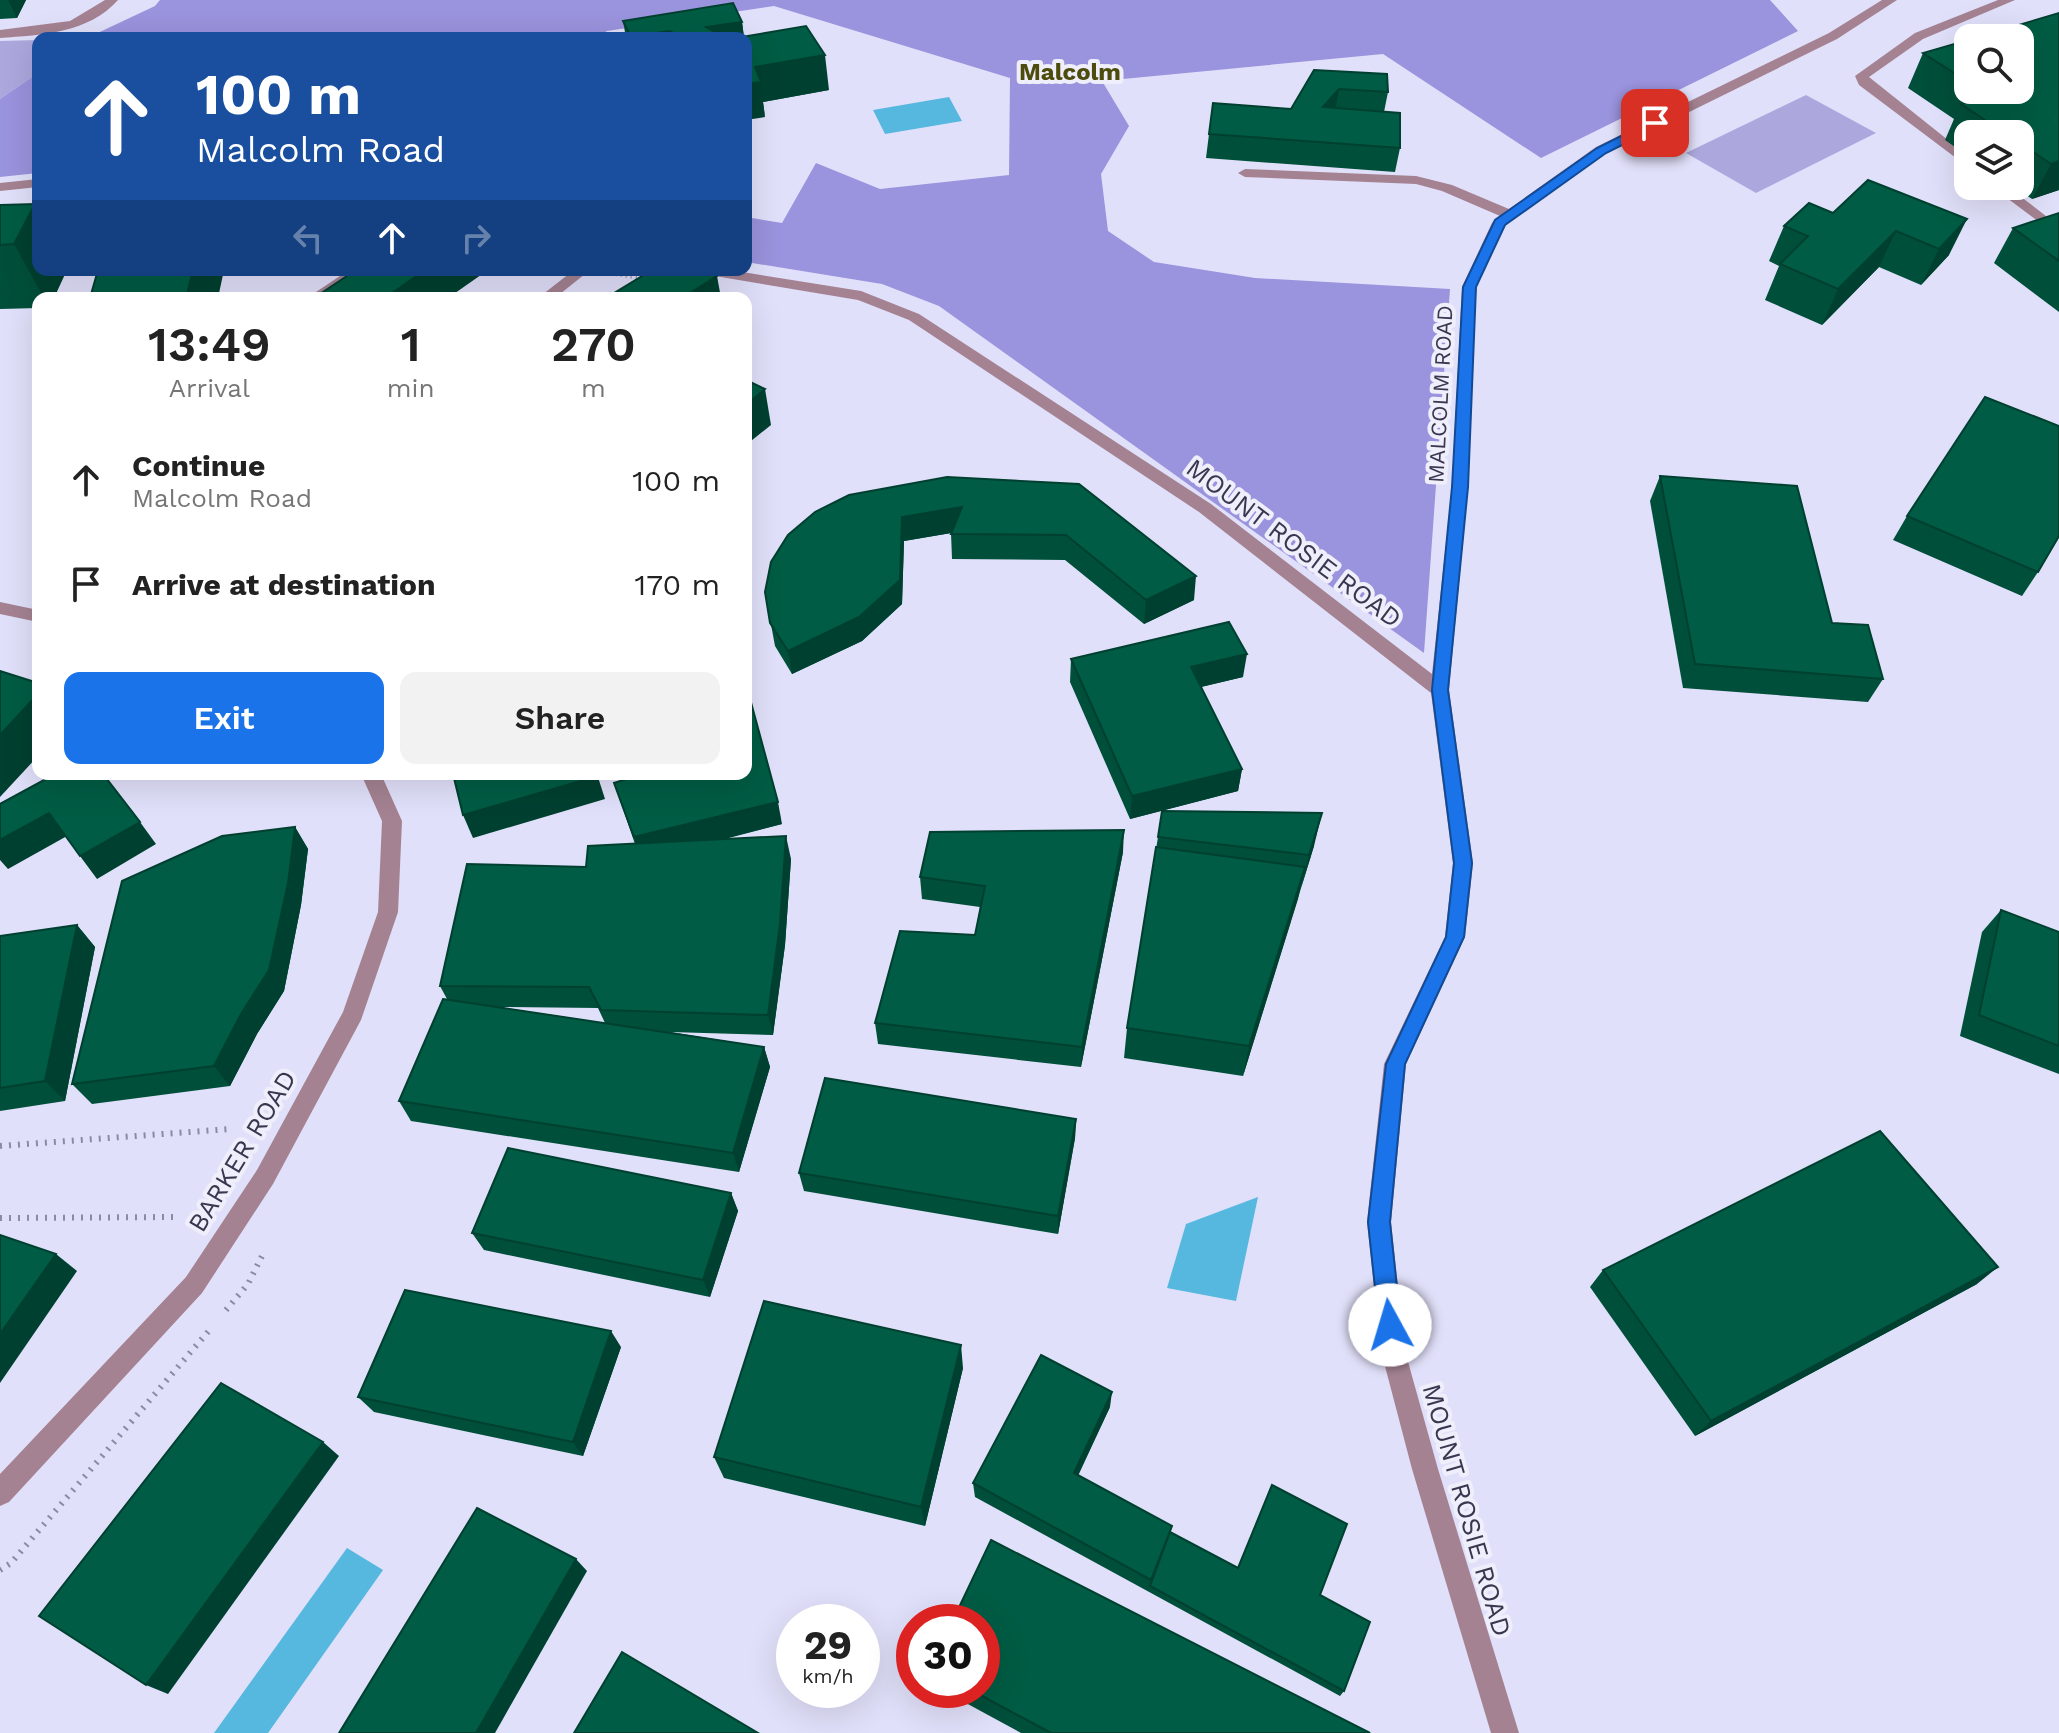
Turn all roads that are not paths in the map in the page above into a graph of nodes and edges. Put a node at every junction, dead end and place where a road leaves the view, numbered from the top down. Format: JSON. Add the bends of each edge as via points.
{"nodes":[{"id":1,"x":112,"y":0,"type":"edge"},
{"id":2,"x":1891,"y":0,"type":"edge"},
{"id":3,"x":2009,"y":0,"type":"edge"},
{"id":4,"x":0,"y":34,"type":"edge"},
{"id":5,"x":1954,"y":152,"type":"edge"},
{"id":6,"x":1245,"y":173,"type":"dead end"},
{"id":7,"x":32,"y":184,"type":"edge"},
{"id":8,"x":0,"y":187,"type":"edge"},
{"id":9,"x":2016,"y":200,"type":"edge"},
{"id":10,"x":1510,"y":215,"type":"junction"},
{"id":11,"x":2059,"y":233,"type":"edge"},
{"id":12,"x":349,"y":276,"type":"edge"},
{"id":13,"x":575,"y":276,"type":"edge"},
{"id":14,"x":739,"y":276,"type":"edge"},
{"id":15,"x":324,"y":292,"type":"edge"},
{"id":16,"x":553,"y":292,"type":"edge"},
{"id":17,"x":0,"y":608,"type":"edge"},
{"id":18,"x":32,"y":615,"type":"edge"},
{"id":19,"x":1440,"y":690,"type":"junction"},
{"id":20,"x":374,"y":780,"type":"edge"},
{"id":21,"x":0,"y":1493,"type":"edge"},
{"id":22,"x":1505,"y":1733,"type":"edge"}],
"edges":[{"from":1,"to":4,"type":"street","via":[[76,24]]},
{"from":2,"to":10,"type":"street","name":"MALCOLM ROAD","via":[[1833,36],[1601,150]]},
{"from":3,"to":5,"type":"street","via":[[1919,36],[1862,76]]},
{"from":6,"to":10,"type":"street","via":[[1416,180]]},
{"from":7,"to":8,"type":"street"},
{"from":9,"to":11,"type":"street"},
{"from":10,"to":19,"type":"street","name":"MALCOLM ROAD","via":[[1499,223],[1469,287],[1460,487]]},
{"from":12,"to":15,"type":"street"},
{"from":13,"to":16,"type":"street"},
{"from":14,"to":19,"type":"street","name":"MOUNT ROSIE ROAD","via":[[861,296],[914,317],[1205,508]]},
{"from":17,"to":18,"type":"street"},
{"from":19,"to":22,"type":"street","name":"MOUNT ROSIE ROAD","via":[[1463,863],[1455,937],[1395,1064],[1379,1222],[1393,1351]]},
{"from":20,"to":21,"type":"street","name":"BARKER ROAD","via":[[392,821],[388,912],[353,1014],[265,1177],[194,1285]]}]}
